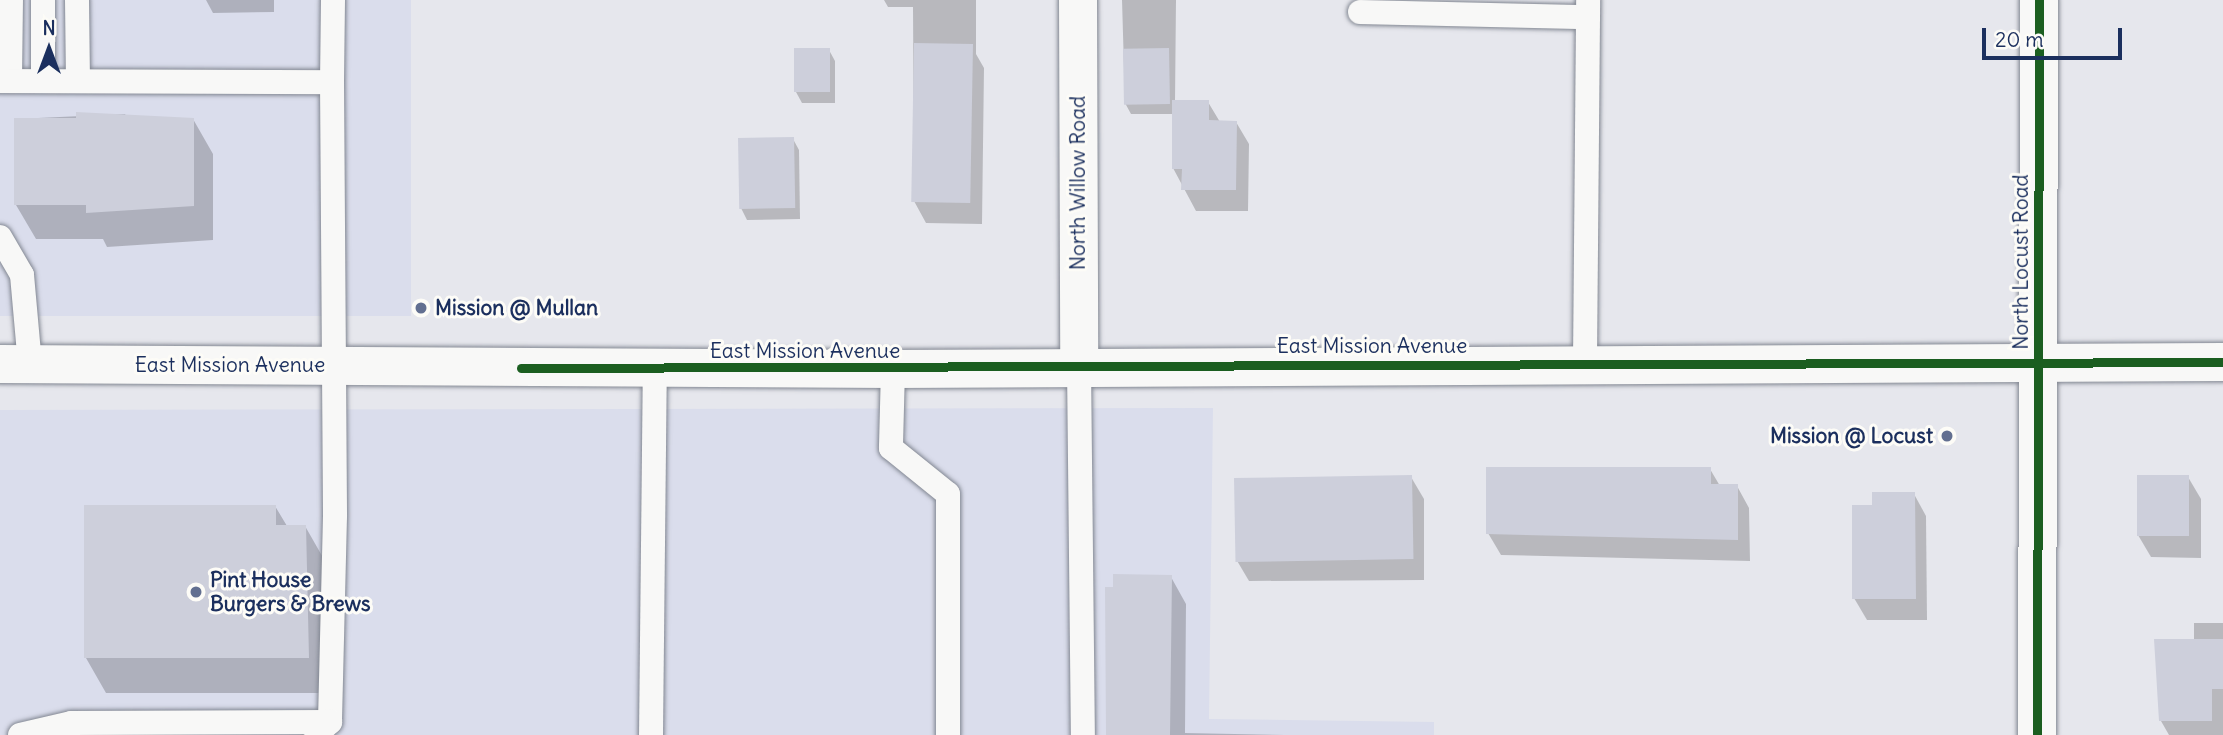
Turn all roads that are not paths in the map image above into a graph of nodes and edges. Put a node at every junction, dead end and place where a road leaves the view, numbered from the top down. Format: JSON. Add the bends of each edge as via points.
{"nodes":[{"id":1,"x":10,"y":0,"type":"edge"},
{"id":2,"x":43,"y":0,"type":"edge"},
{"id":3,"x":77,"y":0,"type":"edge"},
{"id":4,"x":333,"y":0,"type":"edge"},
{"id":5,"x":1078,"y":0,"type":"edge"},
{"id":6,"x":2039,"y":0,"type":"edge"},
{"id":7,"x":1588,"y":8,"type":"edge"},
{"id":8,"x":1360,"y":12,"type":"dead end"},
{"id":9,"x":43,"y":80,"type":"junction"},
{"id":10,"x":78,"y":80,"type":"junction"},
{"id":11,"x":5,"y":81,"type":"edge"},
{"id":12,"x":332,"y":82,"type":"junction"},
{"id":13,"x":0,"y":237,"type":"edge"},
{"id":14,"x":1585,"y":362,"type":"junction"},
{"id":15,"x":2038,"y":362,"type":"junction"},
{"id":16,"x":2223,"y":362,"type":"edge"},
{"id":17,"x":15,"y":365,"type":"edge"},
{"id":18,"x":1079,"y":365,"type":"junction"},
{"id":19,"x":335,"y":366,"type":"junction"},
{"id":20,"x":655,"y":368,"type":"junction"},
{"id":21,"x":892,"y":369,"type":"junction"},
{"id":22,"x":323,"y":728,"type":"edge"},
{"id":23,"x":20,"y":735,"type":"edge"},
{"id":24,"x":651,"y":735,"type":"edge"},
{"id":25,"x":948,"y":735,"type":"edge"},
{"id":26,"x":1083,"y":735,"type":"edge"},
{"id":27,"x":2037,"y":735,"type":"edge"}],
"edges":[{"from":1,"to":11,"type":"lane"},
{"from":2,"to":9,"type":"lane"},
{"from":3,"to":10,"type":"lane"},
{"from":4,"to":12,"type":"lane"},
{"from":5,"to":18,"type":"street","name":"North Willow Road"},
{"from":6,"to":15,"type":"street","name":"North Locust Road"},
{"from":7,"to":8,"type":"lane"},
{"from":7,"to":14,"type":"lane"},
{"from":9,"to":10,"type":"lane"},
{"from":9,"to":11,"type":"lane"},
{"from":10,"to":12,"type":"lane"},
{"from":12,"to":19,"type":"lane"},
{"from":13,"to":17,"type":"lane","via":[[22,275]]},
{"from":14,"to":15,"type":"street","name":"East Mission Avenue"},
{"from":14,"to":18,"type":"street","name":"East Mission Avenue"},
{"from":15,"to":16,"type":"street","name":"East Mission Avenue"},
{"from":15,"to":27,"type":"street","name":"North Locust Road"},
{"from":17,"to":19,"type":"street","name":"East Mission Avenue"},
{"from":18,"to":21,"type":"street","name":"East Mission Avenue"},
{"from":18,"to":26,"type":"lane"},
{"from":19,"to":20,"type":"street","name":"East Mission Avenue"},
{"from":19,"to":22,"type":"lane"},
{"from":20,"to":21,"type":"street","name":"East Mission Avenue"},
{"from":20,"to":24,"type":"lane"},
{"from":21,"to":25,"type":"lane","via":[[891,448],[948,494]]},
{"from":22,"to":23,"type":"lane","via":[[71,723]]}]}
